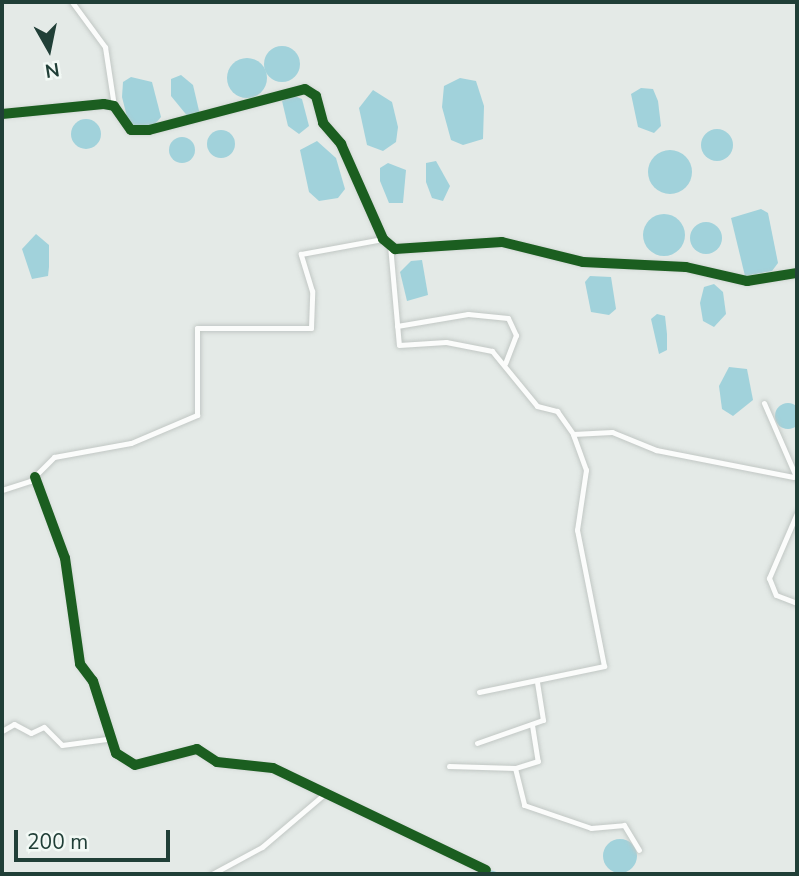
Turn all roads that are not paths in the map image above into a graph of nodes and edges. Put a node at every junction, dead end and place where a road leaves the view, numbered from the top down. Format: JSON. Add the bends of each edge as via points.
{"nodes":[{"id":1,"x":72,"y":2,"type":"edge"},
{"id":2,"x":114,"y":106,"type":"junction"},
{"id":3,"x":2,"y":114,"type":"edge"},
{"id":4,"x":383,"y":239,"type":"junction"},
{"id":5,"x":390,"y":245,"type":"junction"},
{"id":6,"x":797,"y":273,"type":"edge"},
{"id":7,"x":397,"y":326,"type":"junction"},
{"id":8,"x":505,"y":363,"type":"junction"},
{"id":9,"x":764,"y":403,"type":"dead end"},
{"id":10,"x":573,"y":434,"type":"junction"},
{"id":11,"x":36,"y":477,"type":"junction"},
{"id":12,"x":795,"y":478,"type":"edge"},
{"id":13,"x":2,"y":490,"type":"edge"},
{"id":14,"x":797,"y":513,"type":"edge"},
{"id":15,"x":797,"y":603,"type":"edge"},
{"id":16,"x":537,"y":681,"type":"junction"},
{"id":17,"x":479,"y":692,"type":"dead end"},
{"id":18,"x":532,"y":725,"type":"junction"},
{"id":19,"x":2,"y":731,"type":"edge"},
{"id":20,"x":107,"y":739,"type":"junction"},
{"id":21,"x":477,"y":743,"type":"dead end"},
{"id":22,"x":449,"y":766,"type":"dead end"},
{"id":23,"x":515,"y":768,"type":"junction"},
{"id":24,"x":322,"y":796,"type":"junction"},
{"id":25,"x":639,"y":850,"type":"dead end"},
{"id":26,"x":486,"y":870,"type":"dead end"},
{"id":27,"x":212,"y":874,"type":"edge"}],
"edges":[{"from":1,"to":2,"type":"street","via":[[105,47]]},
{"from":2,"to":3,"type":"street"},
{"from":2,"to":4,"type":"street","via":[[137,131],[293,90],[313,91],[323,123],[353,166]]},
{"from":4,"to":5,"type":"street"},
{"from":4,"to":11,"type":"street","via":[[300,254],[312,291],[311,328],[197,328],[198,415],[131,443],[54,457]]},
{"from":5,"to":6,"type":"street","via":[[402,251],[502,242],[583,262],[686,267],[747,281]]},
{"from":5,"to":7,"type":"street"},
{"from":7,"to":8,"type":"street","via":[[402,346],[477,345]]},
{"from":7,"to":8,"type":"street","via":[[468,314],[508,318],[516,335]]},
{"from":8,"to":10,"type":"street","via":[[537,407],[557,411]]},
{"from":9,"to":12,"type":"street"},
{"from":10,"to":12,"type":"street","via":[[612,432],[656,450]]},
{"from":10,"to":16,"type":"street","via":[[586,470],[577,530],[606,660],[599,670]]},
{"from":11,"to":13,"type":"street"},
{"from":11,"to":20,"type":"street","via":[[65,558],[72,639],[93,681]]},
{"from":14,"to":15,"type":"street","via":[[769,578],[776,595]]},
{"from":16,"to":17,"type":"street"},
{"from":16,"to":18,"type":"street","via":[[544,716]]},
{"from":18,"to":21,"type":"street"},
{"from":18,"to":23,"type":"street","via":[[538,761]]},
{"from":19,"to":20,"type":"street","via":[[13,724],[31,733],[44,727],[62,745]]},
{"from":20,"to":24,"type":"street","via":[[135,765],[197,749],[217,762],[273,768]]},
{"from":22,"to":23,"type":"street"},
{"from":23,"to":25,"type":"street","via":[[527,809],[591,828],[624,825]]},
{"from":24,"to":26,"type":"street"},
{"from":24,"to":27,"type":"street","via":[[256,852]]}]}
